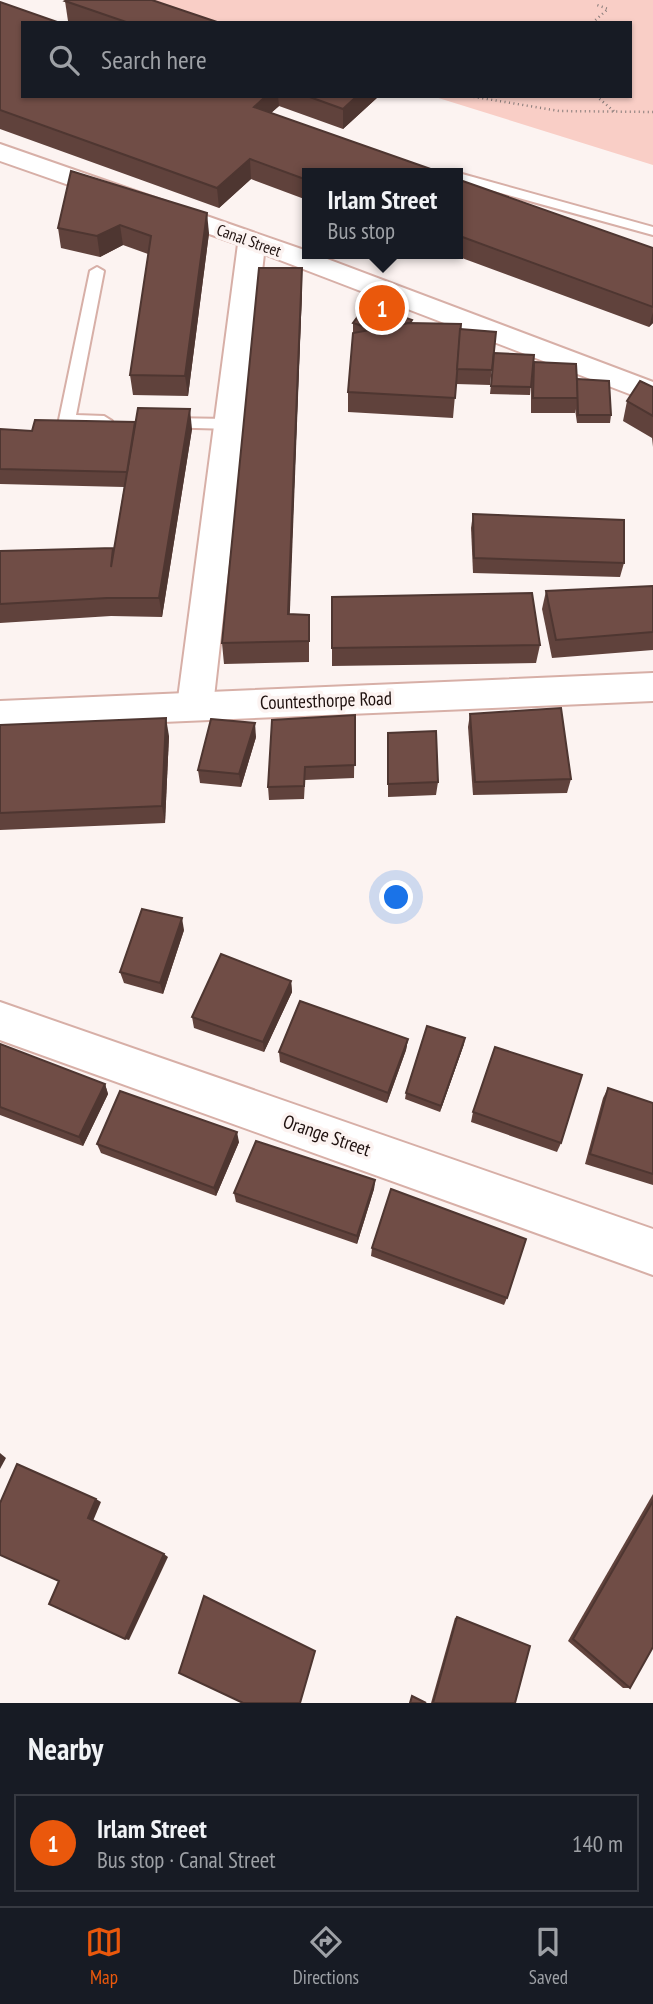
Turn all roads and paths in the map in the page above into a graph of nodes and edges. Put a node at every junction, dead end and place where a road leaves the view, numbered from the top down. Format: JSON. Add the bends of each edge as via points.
{"nodes":[{"id":1,"x":597,"y":5,"type":"dead end"},
{"id":2,"x":594,"y":21,"type":"edge"},
{"id":3,"x":481,"y":98,"type":"edge"},
{"id":4,"x":598,"y":98,"type":"edge"},
{"id":5,"x":653,"y":111,"type":"edge"},
{"id":6,"x":615,"y":112,"type":"junction"},
{"id":7,"x":0,"y":152,"type":"edge"},
{"id":8,"x":463,"y":179,"type":"edge"},
{"id":9,"x":653,"y":231,"type":"edge"},
{"id":10,"x":252,"y":240,"type":"junction"},
{"id":11,"x":97,"y":271,"type":"dead end"},
{"id":12,"x":653,"y":393,"type":"edge"},
{"id":13,"x":121,"y":422,"type":"edge"},
{"id":14,"x":149,"y":422,"type":"edge"},
{"id":15,"x":231,"y":424,"type":"junction"},
{"id":16,"x":653,"y":687,"type":"edge"},
{"id":17,"x":195,"y":706,"type":"junction"},
{"id":18,"x":0,"y":715,"type":"edge"},
{"id":19,"x":0,"y":1021,"type":"edge"},
{"id":20,"x":653,"y":1252,"type":"edge"}],
"edges":[{"from":1,"to":2,"type":"path","via":[[608,9]]},
{"from":3,"to":6,"type":"path","via":[[559,111]]},
{"from":4,"to":6,"type":"path"},
{"from":5,"to":6,"type":"path"},
{"from":7,"to":10,"type":"street","name":"Canal Street"},
{"from":8,"to":9,"type":"lane"},
{"from":10,"to":12,"type":"street","name":"Canal Street"},
{"from":10,"to":15,"type":"street"},
{"from":11,"to":13,"type":"lane","via":[[67,420]]},
{"from":14,"to":15,"type":"lane"},
{"from":15,"to":17,"type":"street"},
{"from":16,"to":17,"type":"street","name":"Countesthorpe Road"},
{"from":17,"to":18,"type":"street","name":"Countesthorpe Road"},
{"from":19,"to":20,"type":"street","name":"Orange Street"}]}
